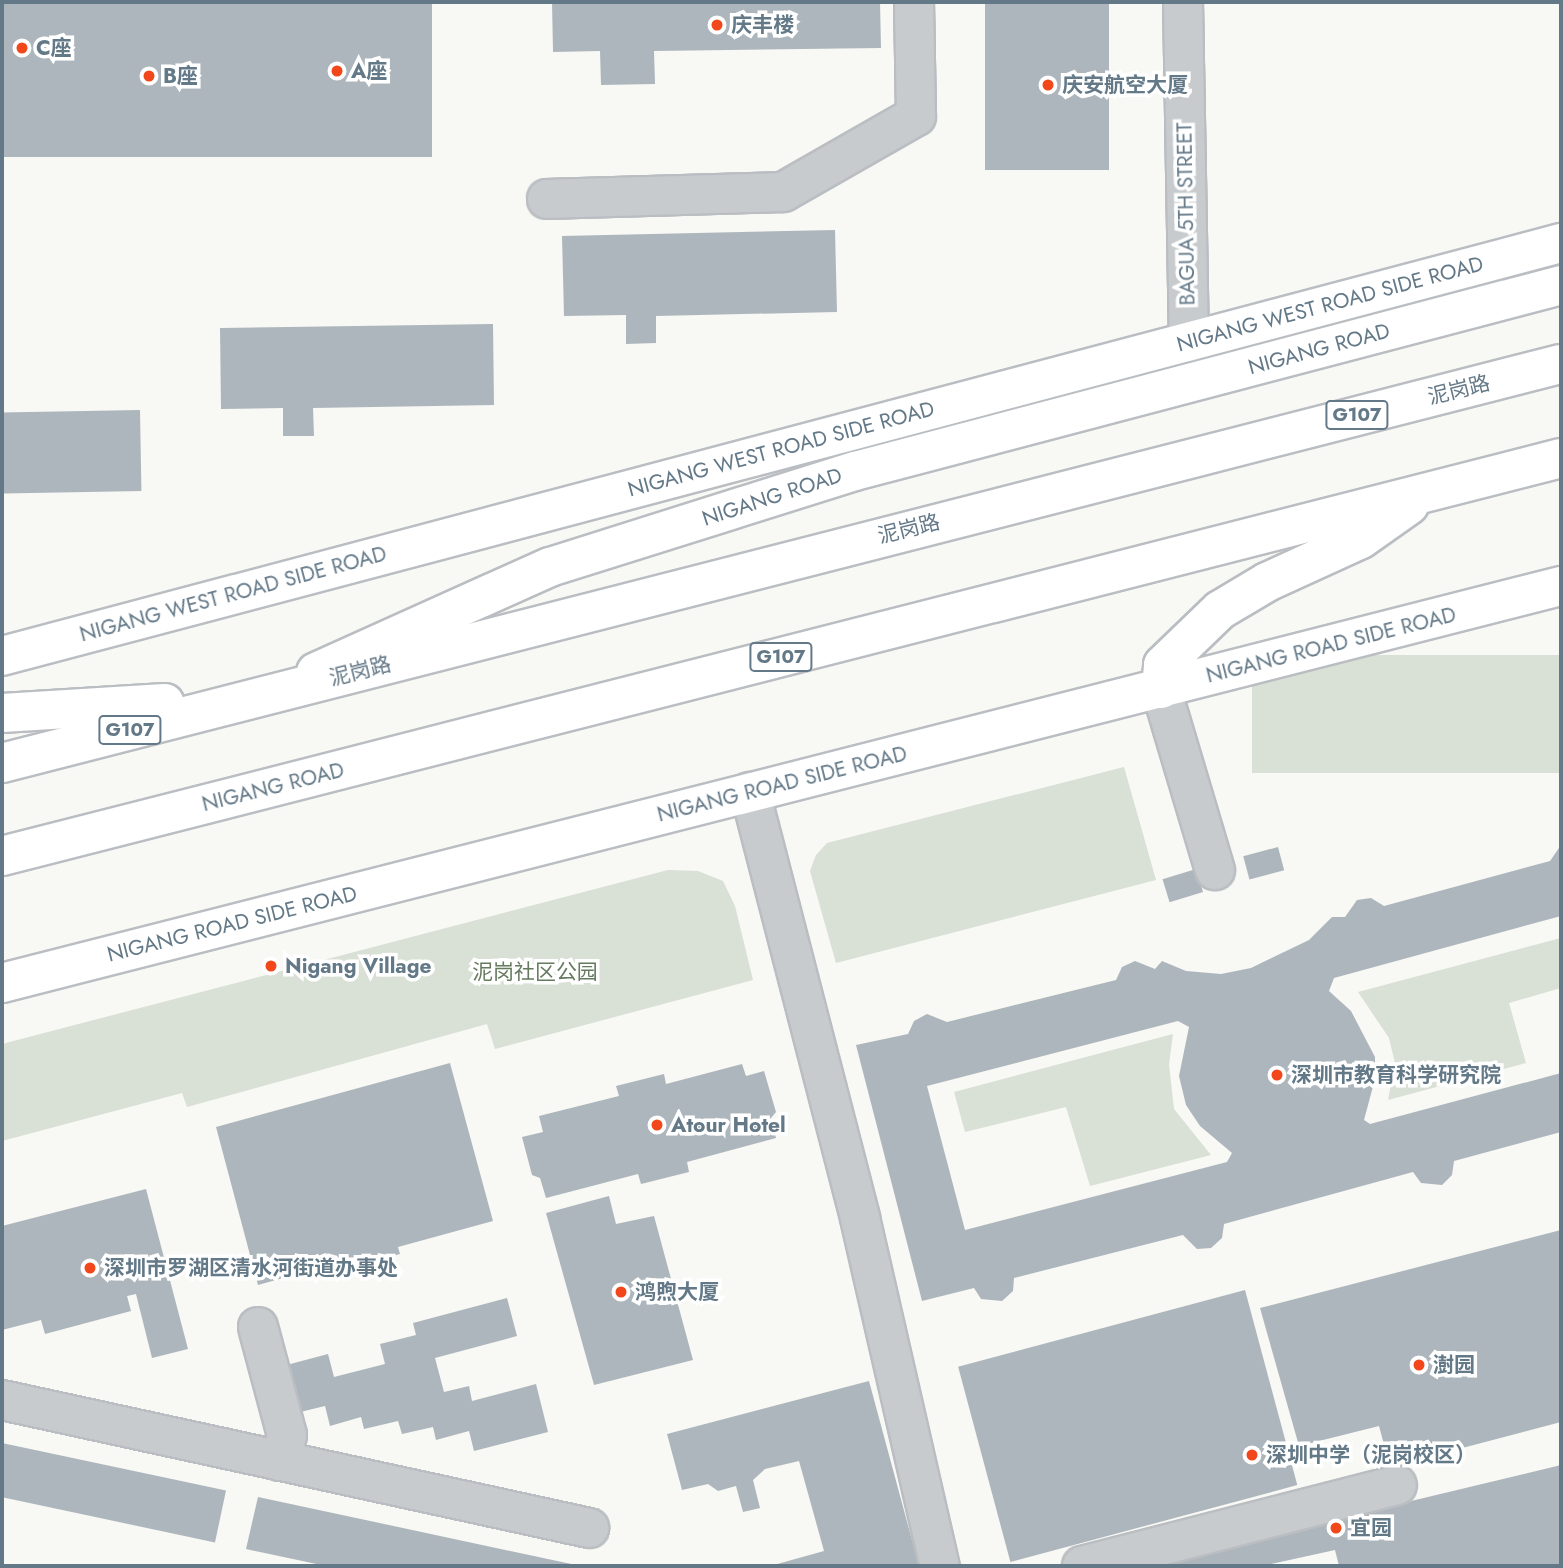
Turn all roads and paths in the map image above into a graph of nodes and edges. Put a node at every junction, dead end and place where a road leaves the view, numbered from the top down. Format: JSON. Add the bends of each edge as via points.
{"nodes":[{"id":1,"x":914,"y":2,"type":"edge"},
{"id":2,"x":1183,"y":2,"type":"edge"},
{"id":3,"x":547,"y":199,"type":"dead end"},
{"id":4,"x":1561,"y":243,"type":"edge"},
{"id":5,"x":1561,"y":285,"type":"edge"},
{"id":6,"x":1189,"y":342,"type":"junction"},
{"id":7,"x":1561,"y":364,"type":"edge"},
{"id":8,"x":1561,"y":458,"type":"edge"},
{"id":9,"x":1426,"y":492,"type":"junction"},
{"id":10,"x":1561,"y":586,"type":"edge"},
{"id":11,"x":2,"y":656,"type":"edge"},
{"id":12,"x":1161,"y":689,"type":"junction"},
{"id":13,"x":258,"y":697,"type":"junction"},
{"id":14,"x":2,"y":713,"type":"edge"},
{"id":15,"x":2,"y":763,"type":"edge"},
{"id":16,"x":750,"y":792,"type":"junction"},
{"id":17,"x":2,"y":856,"type":"edge"},
{"id":18,"x":1215,"y":870,"type":"dead end"},
{"id":19,"x":2,"y":983,"type":"edge"},
{"id":20,"x":258,"y":1327,"type":"dead end"},
{"id":21,"x":2,"y":1399,"type":"edge"},
{"id":22,"x":280,"y":1461,"type":"junction"},
{"id":23,"x":1396,"y":1485,"type":"dead end"},
{"id":24,"x":589,"y":1528,"type":"dead end"},
{"id":25,"x":940,"y":1566,"type":"edge"},
{"id":26,"x":1083,"y":1566,"type":"edge"}],
"edges":[{"from":1,"to":3,"type":"street","via":[[916,116],[783,192]]},
{"from":2,"to":6,"type":"street","name":"BAGUA 5TH STREET"},
{"from":4,"to":6,"type":"main road","name":"NIGANG WEST ROAD SIDE ROAD"},
{"from":5,"to":13,"type":"main road","name":"NIGANG ROAD","via":[[855,471],[551,567]]},
{"from":6,"to":11,"type":"main road","name":"NIGANG WEST ROAD SIDE ROAD"},
{"from":7,"to":13,"type":"main road","name":"泥岗路","number":"G107"},
{"from":8,"to":9,"type":"main road","name":"NIGANG ROAD","number":"G107"},
{"from":9,"to":12,"type":"main road","via":[[1361,540],[1267,582],[1220,610],[1163,665]]},
{"from":9,"to":17,"type":"main road","name":"NIGANG ROAD","number":"G107"},
{"from":10,"to":12,"type":"main road","name":"NIGANG ROAD SIDE ROAD"},
{"from":12,"to":16,"type":"main road","name":"NIGANG ROAD SIDE ROAD"},
{"from":12,"to":18,"type":"street"},
{"from":13,"to":14,"type":"main road"},
{"from":13,"to":15,"type":"main road","name":"NIGANG ROAD","number":"G107"},
{"from":16,"to":19,"type":"main road","name":"NIGANG ROAD SIDE ROAD"},
{"from":16,"to":25,"type":"street","via":[[860,1218]]},
{"from":20,"to":22,"type":"street","via":[[287,1435]]},
{"from":21,"to":22,"type":"street"},
{"from":22,"to":24,"type":"street"},
{"from":23,"to":26,"type":"street"}]}
